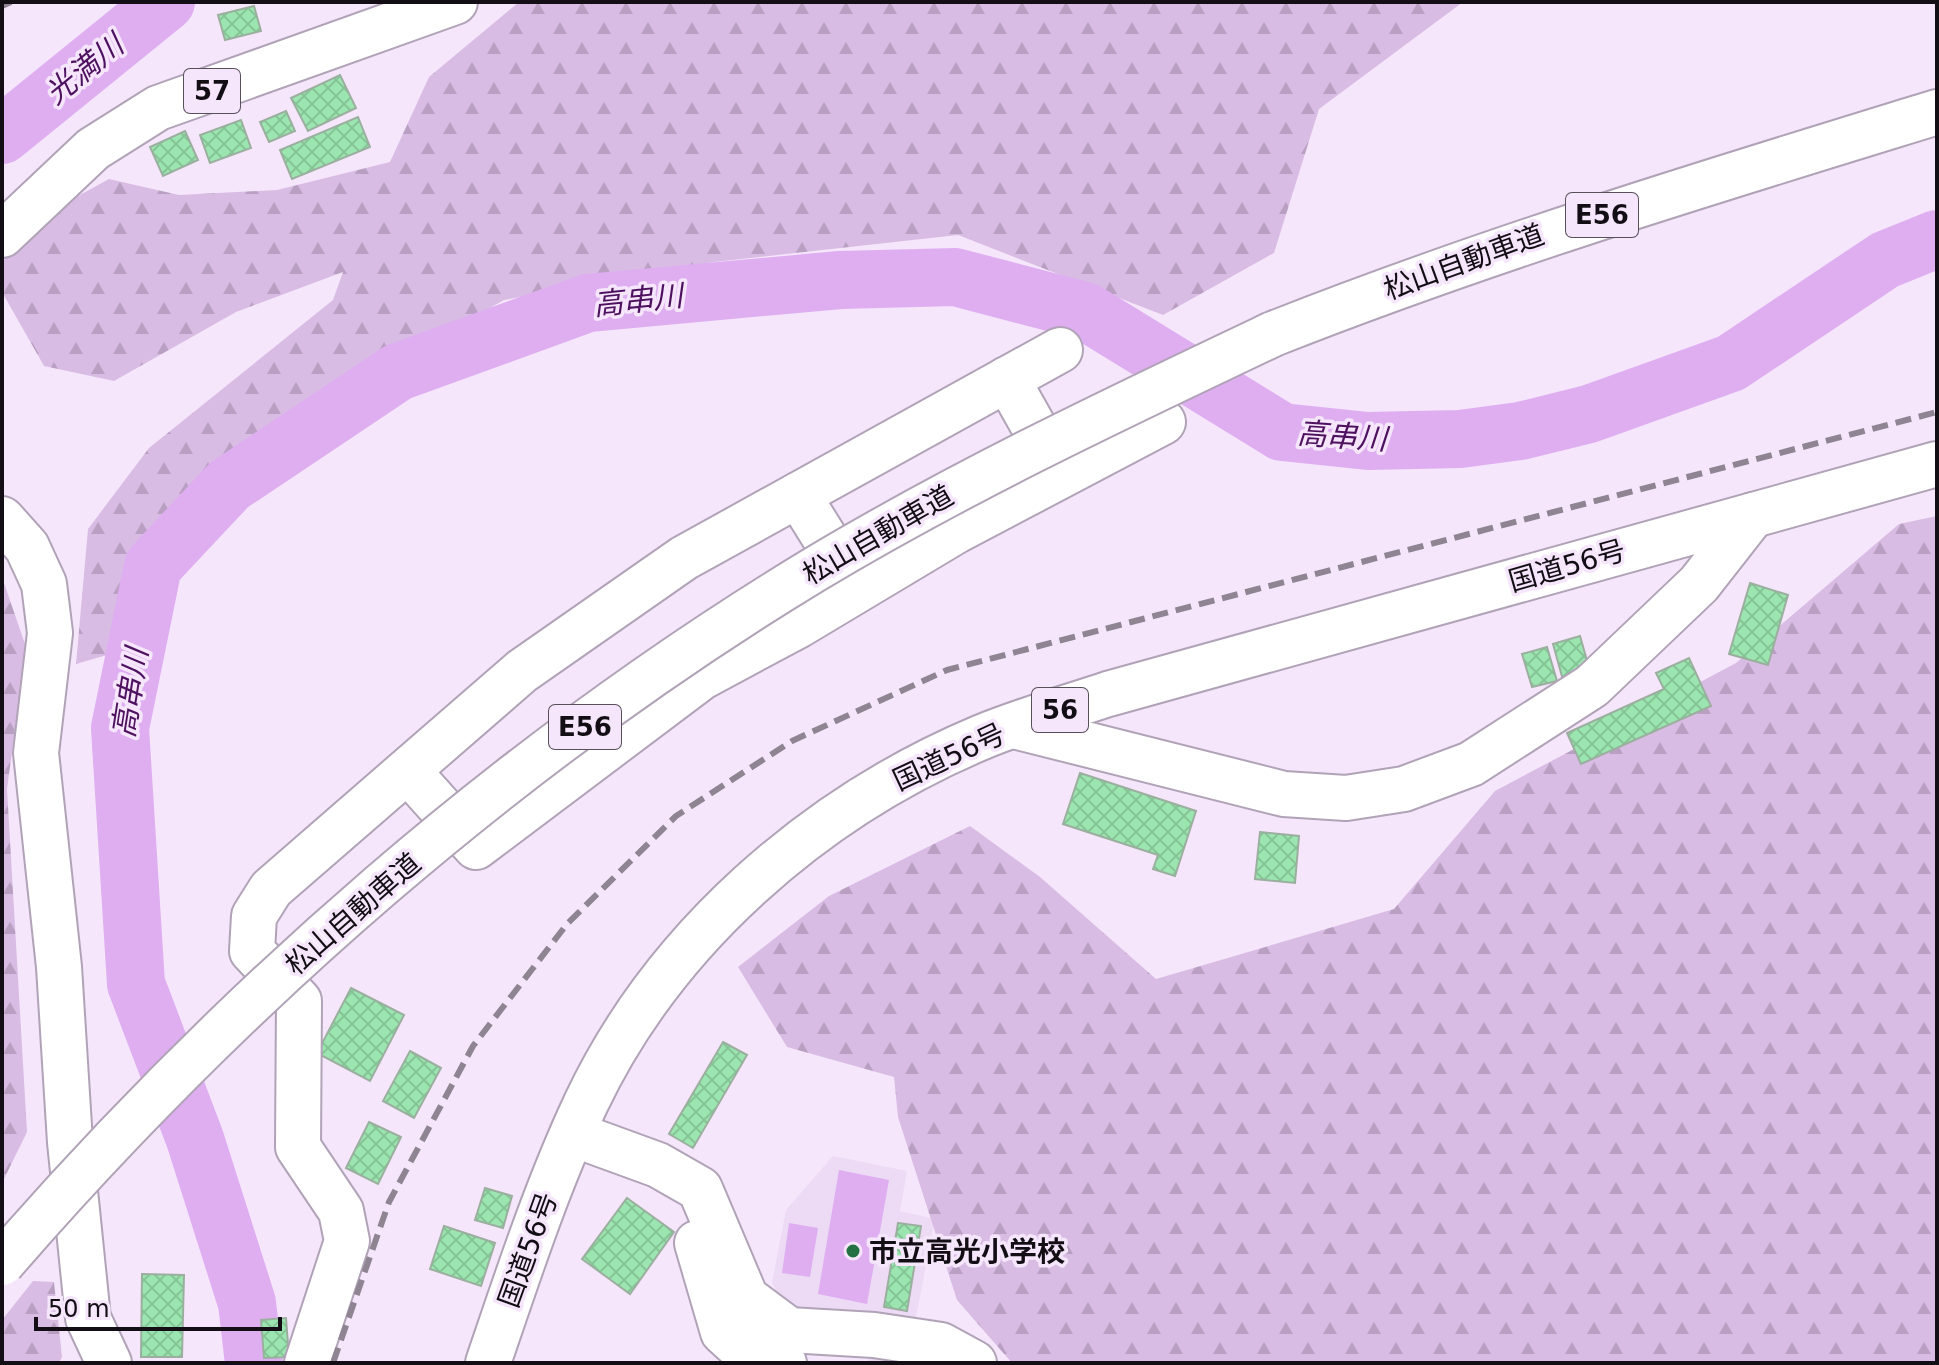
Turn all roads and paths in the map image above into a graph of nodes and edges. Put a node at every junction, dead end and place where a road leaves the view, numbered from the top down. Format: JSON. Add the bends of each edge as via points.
{"nodes":[{"id":1,"x":455,"y":2,"type":"edge"},
{"id":2,"x":1937,"y":112,"type":"edge"},
{"id":3,"x":2,"y":235,"type":"edge"},
{"id":4,"x":1060,"y":350,"type":"dead end"},
{"id":5,"x":1007,"y":379,"type":"junction"},
{"id":6,"x":1163,"y":422,"type":"dead end"},
{"id":7,"x":1937,"y":464,"type":"edge"},
{"id":8,"x":1061,"y":475,"type":"junction"},
{"id":9,"x":798,"y":495,"type":"junction"},
{"id":10,"x":1753,"y":515,"type":"junction"},
{"id":11,"x":2,"y":519,"type":"edge"},
{"id":12,"x":857,"y":590,"type":"junction"},
{"id":13,"x":1014,"y":726,"type":"junction"},
{"id":14,"x":408,"y":771,"type":"junction"},
{"id":15,"x":573,"y":1134,"type":"junction"},
{"id":16,"x":677,"y":1175,"type":"junction"},
{"id":17,"x":2,"y":1263,"type":"edge"},
{"id":18,"x":109,"y":1363,"type":"edge"},
{"id":19,"x":307,"y":1363,"type":"edge"},
{"id":20,"x":488,"y":1363,"type":"edge"},
{"id":21,"x":784,"y":1363,"type":"edge"},
{"id":22,"x":974,"y":1363,"type":"edge"}],
"edges":[{"from":1,"to":3,"type":"main road","number":"57","via":[[158,108],[93,149]]},
{"from":2,"to":17,"type":"main road","name":"松山自動車道","number":"E56","bridge":true,"via":[[1559,228],[1273,334],[1084,423],[825,564],[703,642],[434,843],[242,1012]]},
{"from":4,"to":5,"type":"main road"},
{"from":5,"to":8,"type":"main road"},
{"from":5,"to":9,"type":"main road"},
{"from":6,"to":8,"type":"main road"},
{"from":7,"to":10,"type":"main road","name":"国道56号","number":"56"},
{"from":8,"to":12,"type":"main road"},
{"from":9,"to":12,"type":"main road"},
{"from":9,"to":14,"type":"main road","via":[[684,558],[522,671]]},
{"from":10,"to":13,"type":"main road","name":"国道56号","number":"56","via":[[1108,694]]},
{"from":10,"to":13,"type":"main road","via":[[1699,584],[1592,686],[1471,764],[1404,789],[1346,798],[1284,794]]},
{"from":11,"to":18,"type":"main road","via":[[27,547],[44,584],[50,633],[36,753],[88,1318]]},
{"from":12,"to":14,"type":"main road","via":[[702,677],[476,847]]},
{"from":13,"to":15,"type":"main road","name":"国道56号","number":"56","via":[[853,803],[768,867],[658,982],[620,1041]]},
{"from":14,"to":19,"type":"main road","via":[[271,889],[254,916],[252,951],[299,1001],[298,1147],[341,1211],[347,1241]]},
{"from":15,"to":16,"type":"main road"},
{"from":15,"to":20,"type":"main road","name":"国道56号","number":"56"},
{"from":16,"to":21,"type":"main road","via":[[723,1332],[746,1353]]},
{"from":16,"to":22,"type":"main road","via":[[700,1189],[746,1298],[789,1330],[941,1345]]}]}
